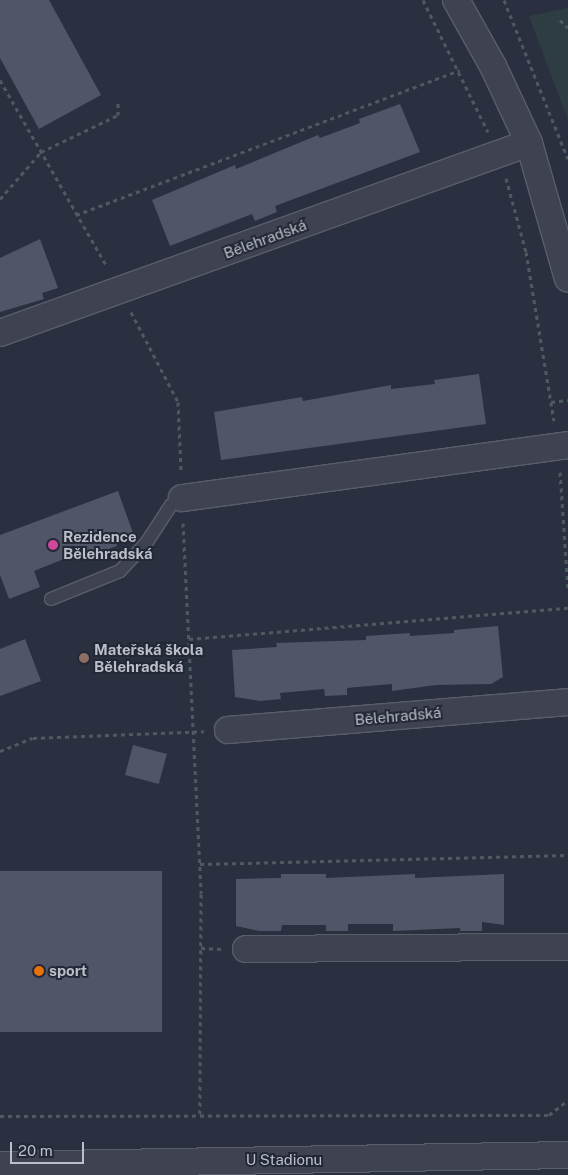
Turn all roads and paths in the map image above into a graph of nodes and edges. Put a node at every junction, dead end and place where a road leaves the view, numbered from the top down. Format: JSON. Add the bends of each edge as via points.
{"nodes":[{"id":1,"x":424,"y":0,"type":"edge"},
{"id":2,"x":456,"y":0,"type":"edge"},
{"id":3,"x":504,"y":0,"type":"edge"},
{"id":4,"x":560,"y":20,"type":"dead end"},
{"id":5,"x":568,"y":28,"type":"edge"},
{"id":6,"x":460,"y":70,"type":"junction"},
{"id":7,"x":118,"y":103,"type":"dead end"},
{"id":8,"x":529,"y":143,"type":"junction"},
{"id":9,"x":497,"y":155,"type":"junction"},
{"id":10,"x":568,"y":159,"type":"edge"},
{"id":11,"x":0,"y":199,"type":"edge"},
{"id":12,"x":76,"y":215,"type":"dead end"},
{"id":13,"x":568,"y":279,"type":"edge"},
{"id":14,"x":0,"y":333,"type":"edge"},
{"id":15,"x":568,"y":400,"type":"edge"},
{"id":16,"x":551,"y":402,"type":"junction"},
{"id":17,"x":563,"y":445,"type":"edge"},
{"id":18,"x":182,"y":498,"type":"joint"},
{"id":19,"x":568,"y":589,"type":"edge"},
{"id":20,"x":51,"y":599,"type":"dead end"},
{"id":21,"x":568,"y":608,"type":"edge"},
{"id":22,"x":189,"y":639,"type":"dead end"},
{"id":23,"x":568,"y":702,"type":"edge"},
{"id":24,"x":228,"y":730,"type":"dead end"},
{"id":25,"x":194,"y":731,"type":"dead end"},
{"id":26,"x":0,"y":751,"type":"edge"},
{"id":27,"x":568,"y":855,"type":"edge"},
{"id":28,"x":200,"y":864,"type":"dead end"},
{"id":29,"x":200,"y":948,"type":"dead end"},
{"id":30,"x":568,"y":948,"type":"edge"},
{"id":31,"x":246,"y":949,"type":"dead end"},
{"id":32,"x":568,"y":1100,"type":"edge"},
{"id":33,"x":200,"y":1115,"type":"junction"},
{"id":34,"x":0,"y":1116,"type":"edge"},
{"id":35,"x":568,"y":1155,"type":"edge"},
{"id":36,"x":0,"y":1165,"type":"edge"}],
"edges":[{"from":1,"to":6,"type":"path"},
{"from":2,"to":8,"type":"street","via":[[493,66]]},
{"from":3,"to":10,"type":"path"},
{"from":4,"to":5,"type":"path"},
{"from":6,"to":9,"type":"path"},
{"from":6,"to":12,"type":"path"},
{"from":7,"to":11,"type":"path","via":[[118,115],[41,152]]},
{"from":8,"to":9,"type":"street","name":"Bělehradská"},
{"from":8,"to":13,"type":"street"},
{"from":9,"to":14,"type":"street","name":"Bělehradská"},
{"from":9,"to":16,"type":"path","via":[[526,252]]},
{"from":15,"to":16,"type":"path"},
{"from":16,"to":17,"type":"path"},
{"from":17,"to":18,"type":"street"},
{"from":17,"to":19,"type":"path"},
{"from":18,"to":20,"type":"lane","via":[[171,505],[143,548],[120,571]]},
{"from":21,"to":22,"type":"path"},
{"from":23,"to":24,"type":"street","name":"Bělehradská"},
{"from":25,"to":26,"type":"path","via":[[33,738]]},
{"from":27,"to":28,"type":"path"},
{"from":29,"to":33,"type":"path"},
{"from":30,"to":31,"type":"street"},
{"from":32,"to":33,"type":"path","via":[[548,1115]]},
{"from":33,"to":34,"type":"path"},
{"from":35,"to":36,"type":"street","name":"U Stadionu"}]}
